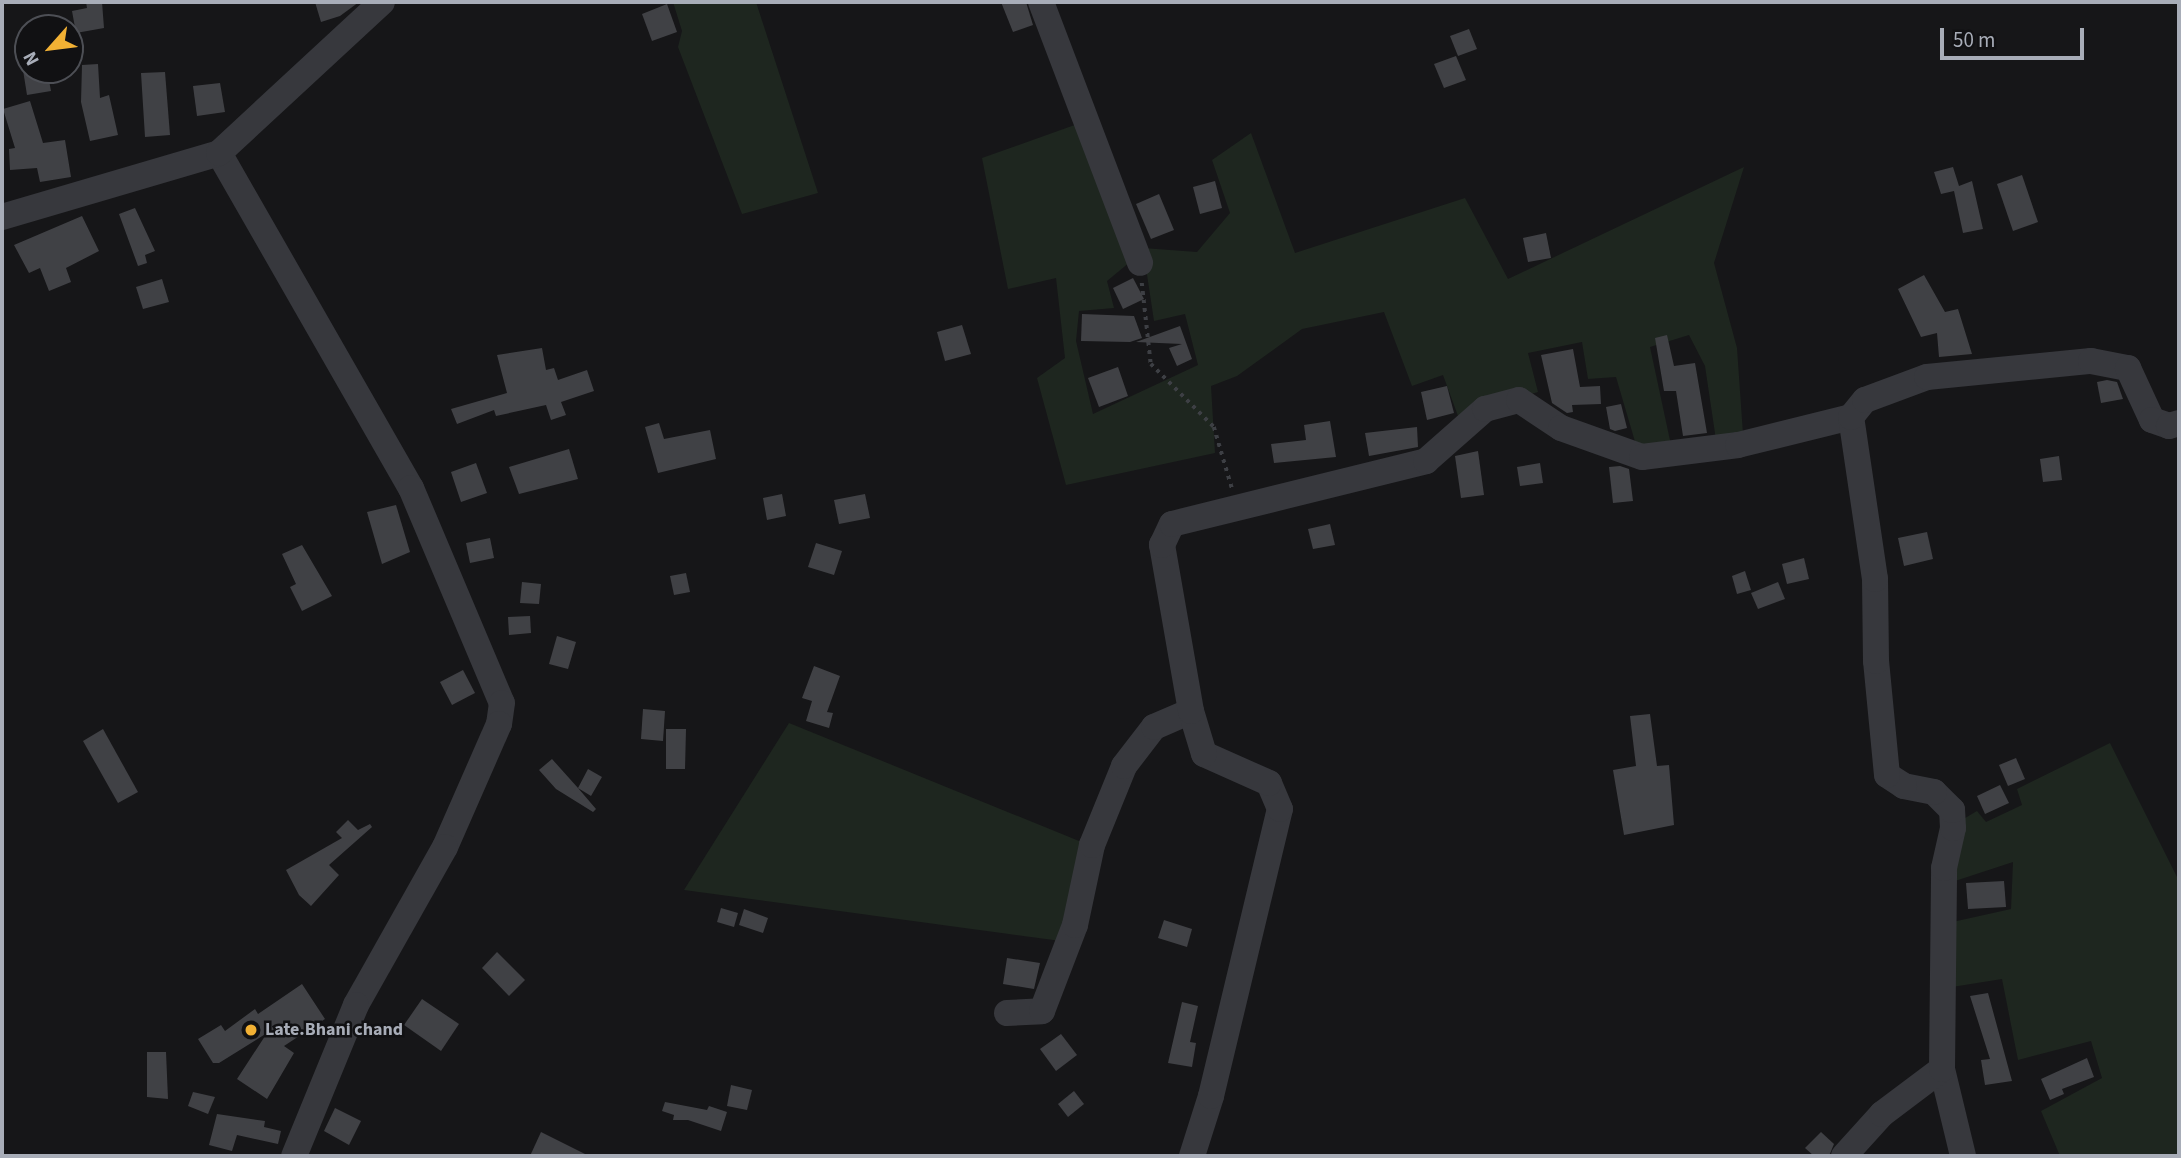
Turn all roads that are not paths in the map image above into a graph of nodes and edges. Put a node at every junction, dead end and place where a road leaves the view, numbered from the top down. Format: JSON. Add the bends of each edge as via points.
{"nodes":[{"id":1,"x":382,"y":2,"type":"edge"},
{"id":2,"x":1041,"y":2,"type":"edge"},
{"id":3,"x":219,"y":153,"type":"junction"},
{"id":4,"x":2,"y":217,"type":"edge"},
{"id":5,"x":1140,"y":264,"type":"road end"},
{"id":6,"x":1851,"y":417,"type":"junction"},
{"id":7,"x":2179,"y":423,"type":"edge"},
{"id":8,"x":1191,"y":711,"type":"junction"},
{"id":9,"x":1007,"y":1013,"type":"dead end"},
{"id":10,"x":1942,"y":1069,"type":"junction"},
{"id":11,"x":294,"y":1156,"type":"edge"},
{"id":12,"x":1192,"y":1156,"type":"edge"},
{"id":13,"x":1844,"y":1156,"type":"edge"},
{"id":14,"x":1963,"y":1156,"type":"edge"}],
"edges":[{"from":1,"to":3,"type":"street"},
{"from":2,"to":5,"type":"street"},
{"from":3,"to":4,"type":"street"},
{"from":3,"to":11,"type":"street","via":[[411,488],[502,703],[499,724],[445,847],[356,1005]]},
{"from":6,"to":7,"type":"street","via":[[1865,400],[1927,377],[2091,361],[2128,368],[2152,420],[2169,426]]},
{"from":6,"to":8,"type":"street","via":[[1738,445],[1643,457],[1561,428],[1519,400],[1485,409],[1426,461],[1172,524],[1162,545]]},
{"from":6,"to":10,"type":"street","via":[[1875,579],[1876,661],[1887,775],[1904,786],[1934,792],[1952,810],[1944,868]]},
{"from":8,"to":9,"type":"street","via":[[1154,727],[1124,766],[1092,845],[1075,925],[1042,1011]]},
{"from":8,"to":12,"type":"street","via":[[1204,754],[1269,783],[1280,809],[1211,1096]]},
{"from":10,"to":13,"type":"street","via":[[1882,1114]]},
{"from":10,"to":14,"type":"street"}]}
